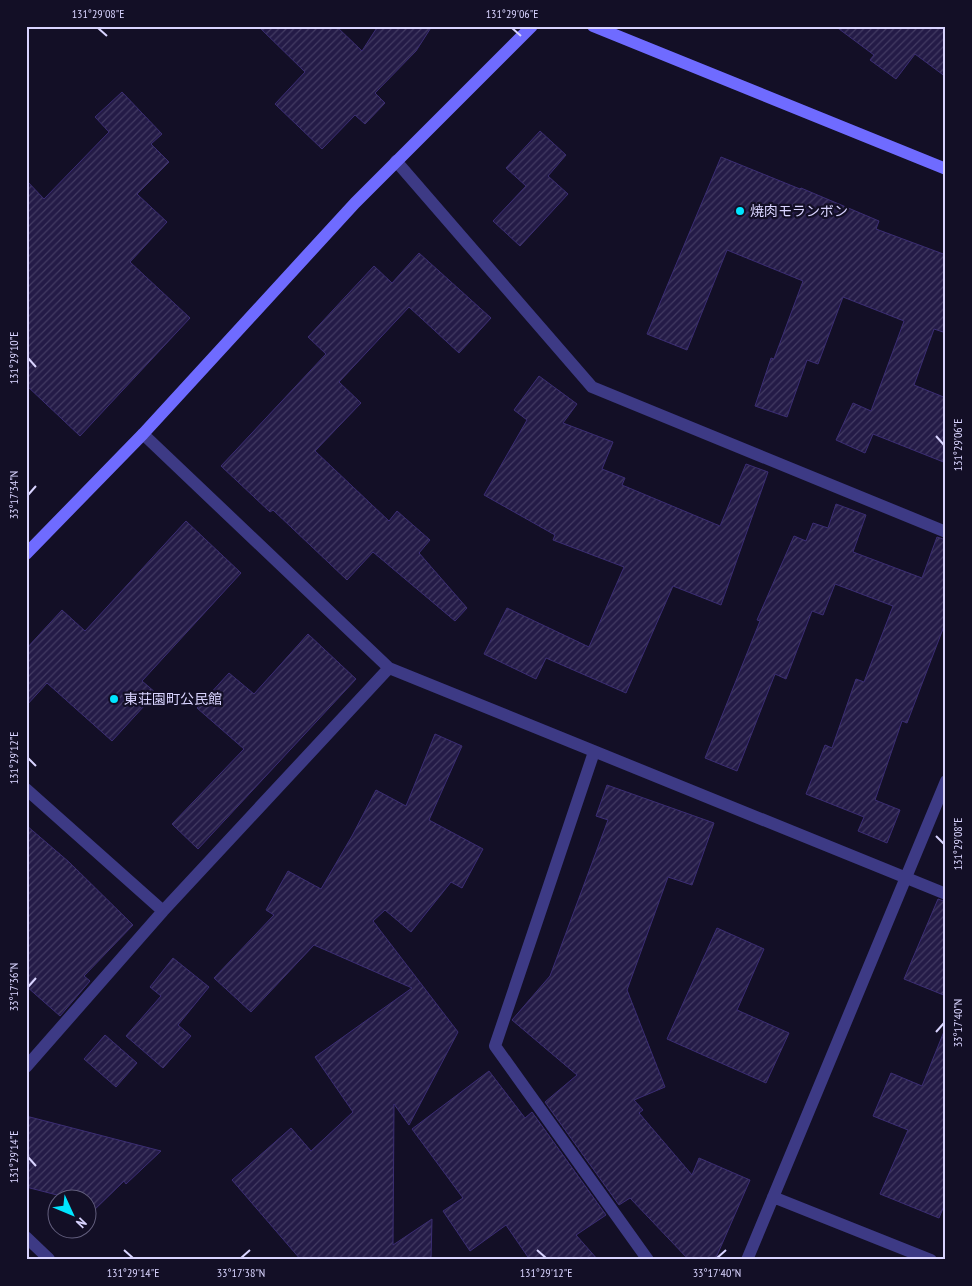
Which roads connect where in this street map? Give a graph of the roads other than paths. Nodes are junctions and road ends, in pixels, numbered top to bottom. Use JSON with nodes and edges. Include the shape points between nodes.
{"nodes":[{"id":1,"x":532,"y":26,"type":"edge"},
{"id":2,"x":593,"y":26,"type":"edge"},
{"id":3,"x":396,"y":161,"type":"junction"},
{"id":4,"x":946,"y":170,"type":"edge"},
{"id":5,"x":143,"y":434,"type":"junction"},
{"id":6,"x":946,"y":532,"type":"edge"},
{"id":7,"x":26,"y":554,"type":"edge"},
{"id":8,"x":389,"y":668,"type":"junction"},
{"id":9,"x":594,"y":752,"type":"junction"},
{"id":10,"x":946,"y":781,"type":"edge"},
{"id":11,"x":26,"y":789,"type":"edge"},
{"id":12,"x":906,"y":878,"type":"junction"},
{"id":13,"x":946,"y":894,"type":"edge"},
{"id":14,"x":163,"y":911,"type":"junction"},
{"id":15,"x":26,"y":1067,"type":"edge"},
{"id":16,"x":773,"y":1197,"type":"junction"},
{"id":17,"x":26,"y":1237,"type":"edge"},
{"id":18,"x":49,"y":1259,"type":"edge"},
{"id":19,"x":648,"y":1260,"type":"edge"},
{"id":20,"x":747,"y":1260,"type":"edge"},
{"id":21,"x":931,"y":1260,"type":"edge"}],
"edges":[{"from":1,"to":3,"type":"street"},
{"from":2,"to":4,"type":"street"},
{"from":3,"to":5,"type":"street"},
{"from":3,"to":6,"type":"street","via":[[592,387]]},
{"from":5,"to":7,"type":"street"},
{"from":5,"to":8,"type":"street"},
{"from":8,"to":9,"type":"street"},
{"from":8,"to":14,"type":"street"},
{"from":9,"to":12,"type":"street"},
{"from":9,"to":19,"type":"street","via":[[495,1046]]},
{"from":10,"to":12,"type":"street"},
{"from":11,"to":14,"type":"street"},
{"from":12,"to":13,"type":"street"},
{"from":12,"to":16,"type":"street"},
{"from":14,"to":15,"type":"street"},
{"from":16,"to":20,"type":"street"},
{"from":16,"to":21,"type":"street"},
{"from":17,"to":18,"type":"street"}]}
